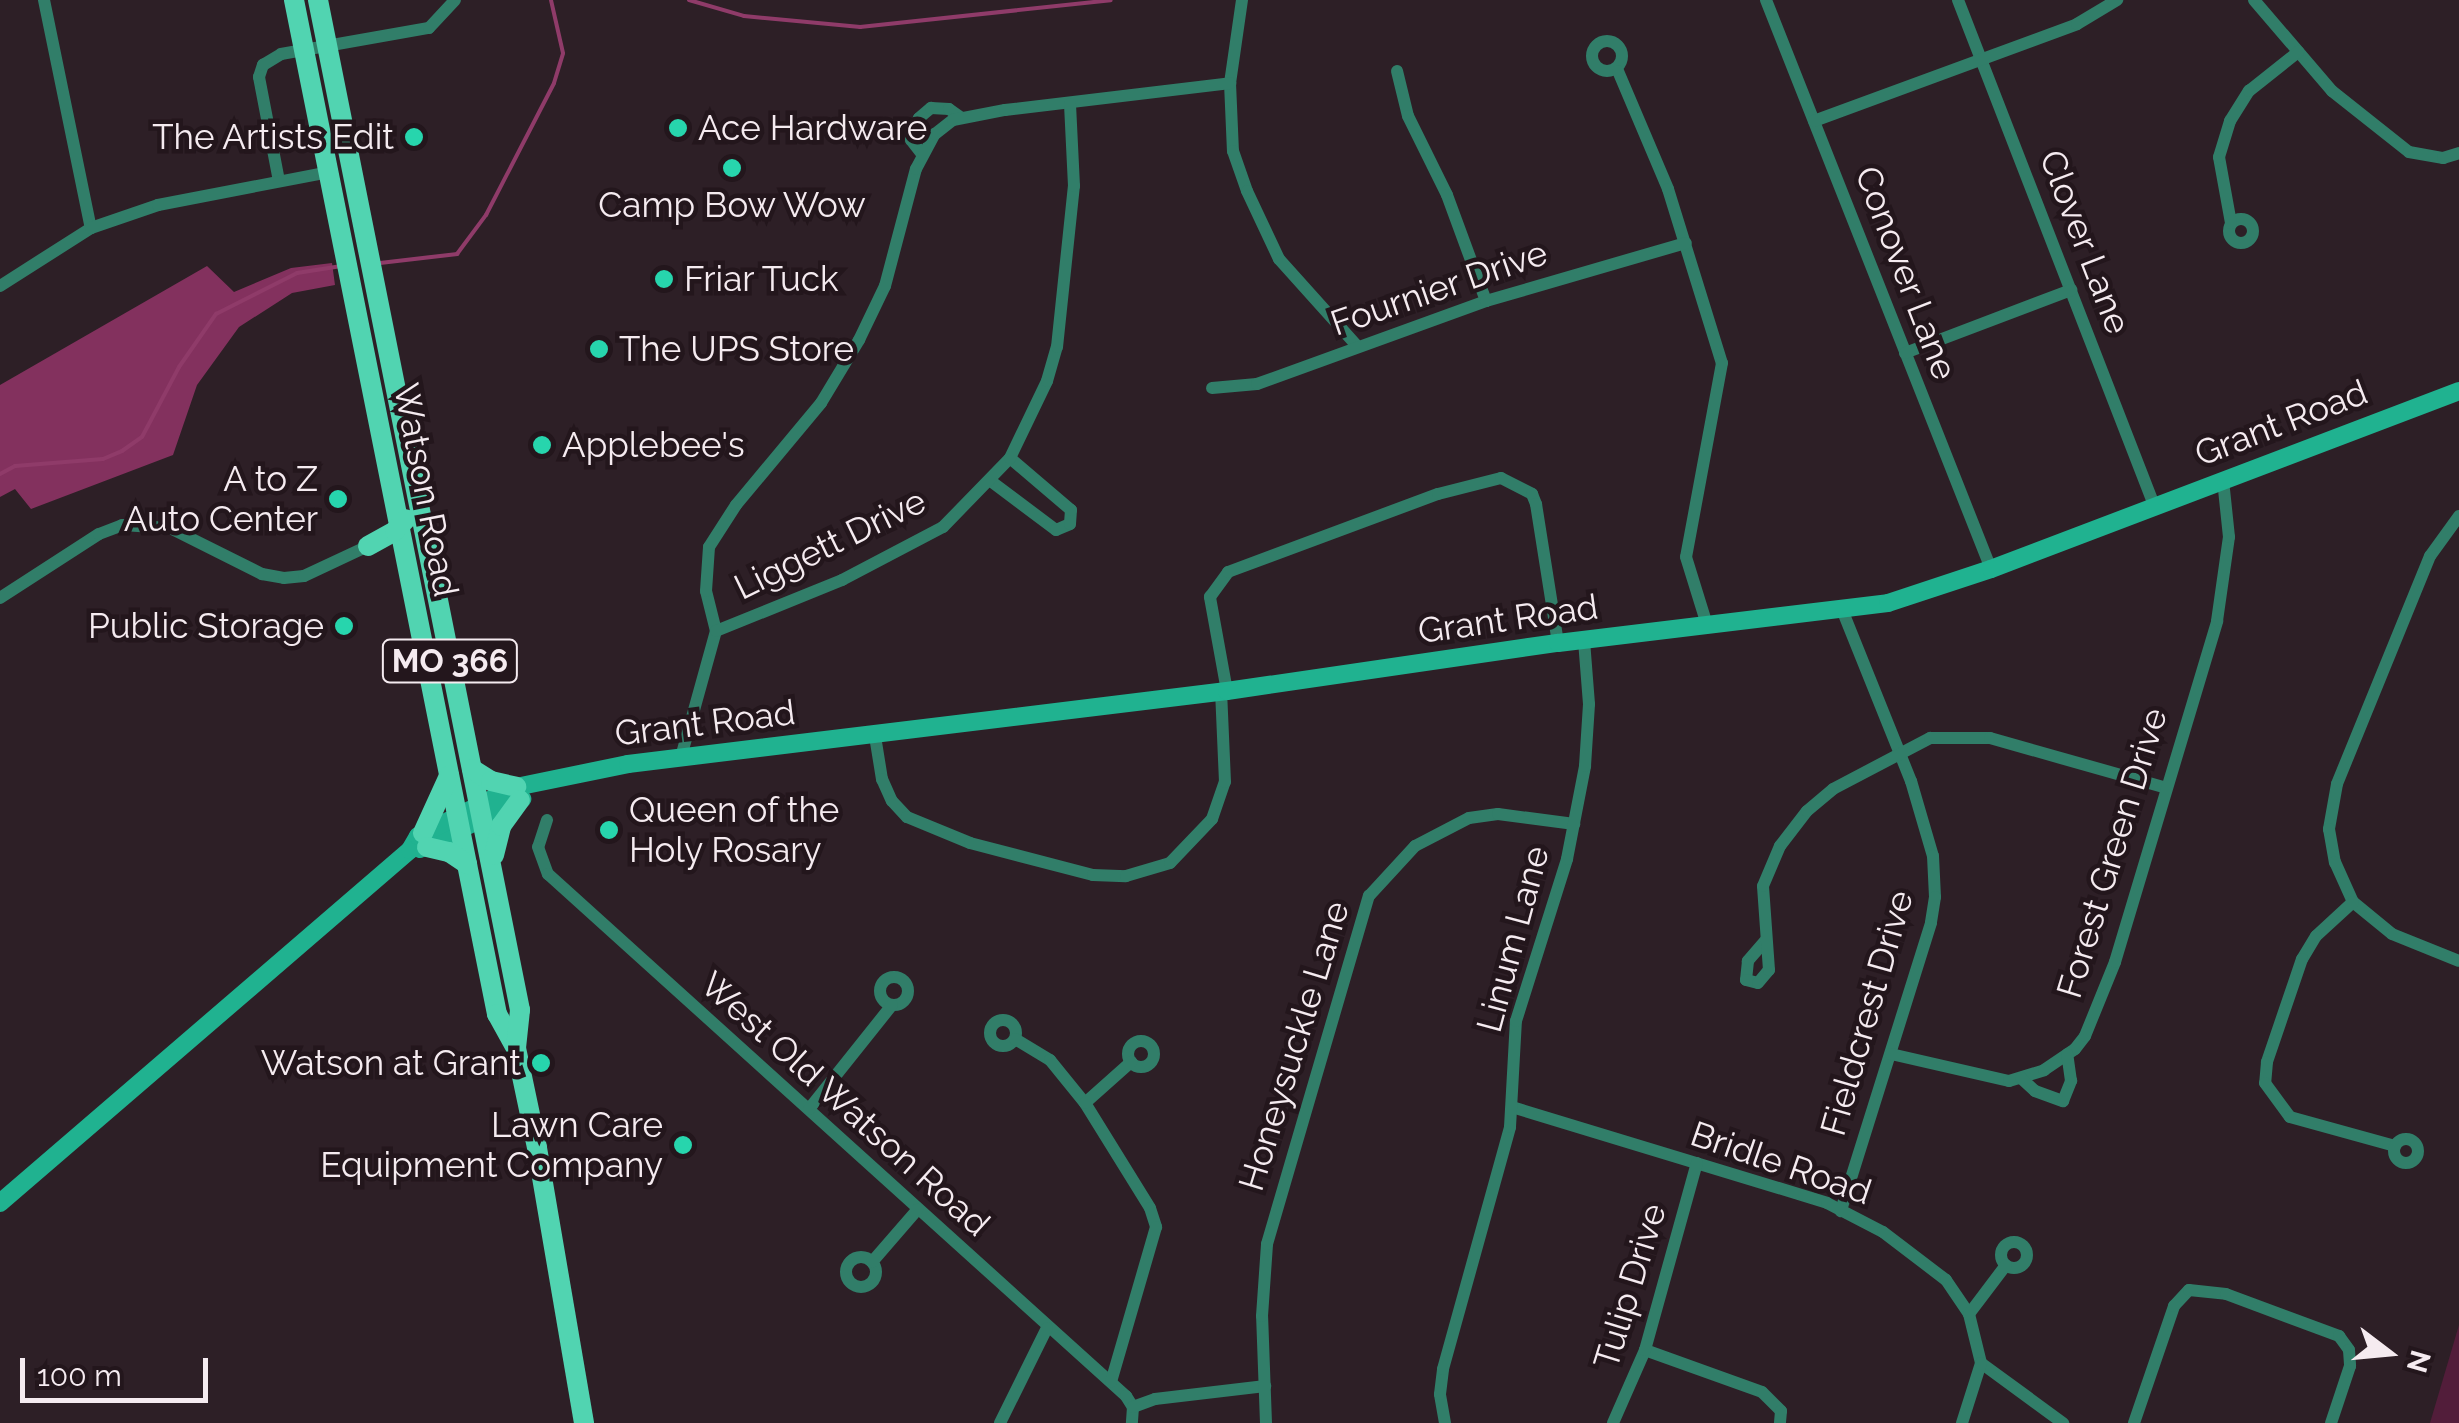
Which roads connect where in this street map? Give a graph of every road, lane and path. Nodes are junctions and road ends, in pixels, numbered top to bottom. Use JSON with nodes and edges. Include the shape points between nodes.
{"nodes":[{"id":1,"x":44,"y":0,"type":"edge"},
{"id":2,"x":294,"y":0,"type":"edge"},
{"id":3,"x":318,"y":0,"type":"edge"},
{"id":4,"x":455,"y":0,"type":"edge"},
{"id":5,"x":1242,"y":0,"type":"edge"},
{"id":6,"x":1766,"y":0,"type":"edge"},
{"id":7,"x":1958,"y":0,"type":"edge"},
{"id":8,"x":2118,"y":0,"type":"edge"},
{"id":9,"x":2254,"y":0,"type":"edge"},
{"id":10,"x":327,"y":47,"type":"junction"},
{"id":11,"x":304,"y":50,"type":"junction"},
{"id":12,"x":2298,"y":52,"type":"junction"},
{"id":13,"x":1982,"y":58,"type":"junction"},
{"id":14,"x":1397,"y":71,"type":"dead end"},
{"id":15,"x":1618,"y":71,"type":"dead end"},
{"id":16,"x":1230,"y":83,"type":"junction"},
{"id":17,"x":1070,"y":104,"type":"junction"},
{"id":18,"x":960,"y":117,"type":"junction"},
{"id":19,"x":1814,"y":121,"type":"junction"},
{"id":20,"x":2459,"y":153,"type":"edge"},
{"id":21,"x":922,"y":154,"type":"junction"},
{"id":22,"x":329,"y":172,"type":"junction"},
{"id":23,"x":279,"y":181,"type":"junction"},
{"id":24,"x":2231,"y":222,"type":"dead end"},
{"id":25,"x":91,"y":228,"type":"junction"},
{"id":26,"x":1686,"y":243,"type":"junction"},
{"id":27,"x":0,"y":286,"type":"edge"},
{"id":28,"x":2071,"y":290,"type":"junction"},
{"id":29,"x":1486,"y":301,"type":"junction"},
{"id":30,"x":1358,"y":347,"type":"junction"},
{"id":31,"x":1906,"y":353,"type":"junction"},
{"id":32,"x":1212,"y":388,"type":"dead end"},
{"id":33,"x":2459,"y":391,"type":"edge"},
{"id":34,"x":1010,"y":458,"type":"junction"},
{"id":35,"x":2223,"y":480,"type":"junction"},
{"id":36,"x":992,"y":482,"type":"junction"},
{"id":37,"x":2154,"y":505,"type":"junction"},
{"id":38,"x":407,"y":511,"type":"junction"},
{"id":39,"x":2459,"y":516,"type":"edge"},
{"id":40,"x":368,"y":546,"type":"junction"},
{"id":41,"x":406,"y":553,"type":"junction"},
{"id":42,"x":1991,"y":569,"type":"junction"},
{"id":43,"x":0,"y":598,"type":"edge"},
{"id":44,"x":1841,"y":607,"type":"junction"},
{"id":45,"x":1707,"y":625,"type":"junction"},
{"id":46,"x":716,"y":630,"type":"junction"},
{"id":47,"x":1584,"y":641,"type":"junction"},
{"id":48,"x":1558,"y":643,"type":"junction"},
{"id":49,"x":1224,"y":691,"type":"junction"},
{"id":50,"x":875,"y":736,"type":"junction"},
{"id":51,"x":1896,"y":752,"type":"junction"},
{"id":52,"x":681,"y":757,"type":"junction"},
{"id":53,"x":472,"y":769,"type":"junction"},
{"id":54,"x":450,"y":774,"type":"junction"},
{"id":55,"x":2163,"y":787,"type":"junction"},
{"id":56,"x":524,"y":791,"type":"junction"},
{"id":57,"x":481,"y":810,"type":"junction"},
{"id":58,"x":459,"y":820,"type":"junction"},
{"id":59,"x":548,"y":820,"type":"dead end"},
{"id":60,"x":1574,"y":824,"type":"junction"},
{"id":61,"x":420,"y":844,"type":"junction"},
{"id":62,"x":468,"y":864,"type":"junction"},
{"id":63,"x":492,"y":867,"type":"junction"},
{"id":64,"x":2353,"y":902,"type":"junction"},
{"id":65,"x":1766,"y":940,"type":"dead end"},
{"id":66,"x":2459,"y":961,"type":"edge"},
{"id":67,"x":892,"y":1004,"type":"dead end"},
{"id":68,"x":1015,"y":1039,"type":"dead end"},
{"id":69,"x":516,"y":1048,"type":"junction"},
{"id":70,"x":1891,"y":1054,"type":"junction"},
{"id":71,"x":2067,"y":1054,"type":"junction"},
{"id":72,"x":1131,"y":1062,"type":"dead end"},
{"id":73,"x":2021,"y":1078,"type":"junction"},
{"id":74,"x":1085,"y":1104,"type":"junction"},
{"id":75,"x":1512,"y":1106,"type":"junction"},
{"id":76,"x":810,"y":1109,"type":"junction"},
{"id":77,"x":2395,"y":1146,"type":"dead end"},
{"id":78,"x":1697,"y":1163,"type":"junction"},
{"id":79,"x":0,"y":1203,"type":"edge"},
{"id":80,"x":917,"y":1210,"type":"junction"},
{"id":81,"x":1841,"y":1210,"type":"junction"},
{"id":82,"x":872,"y":1262,"type":"dead end"},
{"id":83,"x":2006,"y":1266,"type":"dead end"},
{"id":84,"x":1969,"y":1314,"type":"junction"},
{"id":85,"x":1047,"y":1328,"type":"junction"},
{"id":86,"x":1645,"y":1350,"type":"junction"},
{"id":87,"x":1982,"y":1363,"type":"junction"},
{"id":88,"x":1111,"y":1382,"type":"junction"},
{"id":89,"x":1264,"y":1386,"type":"junction"},
{"id":90,"x":1133,"y":1407,"type":"junction"},
{"id":91,"x":584,"y":1423,"type":"edge"},
{"id":92,"x":1000,"y":1423,"type":"edge"},
{"id":93,"x":1132,"y":1423,"type":"edge"},
{"id":94,"x":1266,"y":1423,"type":"edge"},
{"id":95,"x":1445,"y":1423,"type":"edge"},
{"id":96,"x":1613,"y":1423,"type":"edge"},
{"id":97,"x":1780,"y":1423,"type":"edge"},
{"id":98,"x":1962,"y":1423,"type":"edge"},
{"id":99,"x":2062,"y":1423,"type":"edge"},
{"id":100,"x":2134,"y":1423,"type":"edge"},
{"id":101,"x":2331,"y":1423,"type":"edge"}],
"edges":[{"from":1,"to":25,"type":"street"},
{"from":2,"to":11,"type":"main road","name":"Watson Road","number":"MO 366"},
{"from":3,"to":10,"type":"main road","name":"Watson Road","number":"MO 366"},
{"from":4,"to":10,"type":"street","via":[[429,28]]},
{"from":5,"to":16,"type":"street"},
{"from":6,"to":19,"type":"street","name":"Conover Lane"},
{"from":7,"to":13,"type":"street","name":"Clover Lane"},
{"from":8,"to":13,"type":"street","via":[[2078,24]]},
{"from":9,"to":12,"type":"street"},
{"from":10,"to":11,"type":"street"},
{"from":10,"to":38,"type":"main road","name":"Watson Road","number":"MO 366","via":[[373,274]]},
{"from":11,"to":22,"type":"main road","name":"Watson Road","number":"MO 366"},
{"from":11,"to":23,"type":"street","via":[[270,58],[259,77]]},
{"from":12,"to":20,"type":"street","via":[[2332,91],[2409,152],[2442,158]]},
{"from":12,"to":24,"type":"street","via":[[2249,91],[2230,121],[2219,157]]},
{"from":13,"to":19,"type":"street"},
{"from":13,"to":28,"type":"street","name":"Clover Lane"},
{"from":14,"to":29,"type":"street","via":[[1408,116],[1447,195]]},
{"from":15,"to":26,"type":"street"},
{"from":16,"to":17,"type":"street"},
{"from":16,"to":30,"type":"street","via":[[1234,150],[1261,226],[1279,259]]},
{"from":17,"to":18,"type":"street"},
{"from":17,"to":34,"type":"street","name":"Liggett Drive","via":[[1074,186],[1057,347]]},
{"from":18,"to":21,"type":"street","via":[[935,134]]},
{"from":18,"to":21,"type":"street","via":[[949,108],[931,108],[919,118],[911,140]]},
{"from":19,"to":31,"type":"street","name":"Conover Lane"},
{"from":21,"to":46,"type":"street","via":[[885,286],[859,340],[820,403],[709,547],[706,592]]},
{"from":22,"to":23,"type":"street"},
{"from":22,"to":38,"type":"main road","name":"Watson Road","number":"MO 366"},
{"from":23,"to":25,"type":"street","via":[[158,206]]},
{"from":25,"to":27,"type":"street"},
{"from":26,"to":29,"type":"street","name":"Fournier Drive"},
{"from":26,"to":45,"type":"street","via":[[1722,363],[1686,558]]},
{"from":28,"to":31,"type":"street"},
{"from":28,"to":37,"type":"street","name":"Clover Lane"},
{"from":29,"to":30,"type":"street","name":"Fournier Drive"},
{"from":30,"to":32,"type":"street","name":"Fournier Drive","via":[[1258,384]]},
{"from":31,"to":42,"type":"street","name":"Conover Lane"},
{"from":33,"to":35,"type":"street","name":"Grant Road"},
{"from":34,"to":36,"type":"street","name":"Liggett Drive"},
{"from":34,"to":36,"type":"street","via":[[1071,510],[1070,524],[1056,530]]},
{"from":35,"to":37,"type":"street","name":"Grant Road"},
{"from":35,"to":55,"type":"street","name":"Forest Green Drive","via":[[2229,537],[2217,621]]},
{"from":36,"to":46,"type":"street","name":"Liggett Drive","via":[[943,527],[842,580]]},
{"from":37,"to":42,"type":"street","name":"Grant Road"},
{"from":38,"to":40,"type":"main road"},
{"from":38,"to":41,"type":"main road","name":"Watson Road","number":"MO 366"},
{"from":38,"to":53,"type":"main road","name":"Watson Road","number":"MO 366"},
{"from":39,"to":64,"type":"street","via":[[2430,556],[2337,784],[2331,848]]},
{"from":40,"to":41,"type":"main road"},
{"from":40,"to":43,"type":"street","via":[[304,576],[284,578],[262,574],[170,528],[122,525]]},
{"from":41,"to":54,"type":"main road","name":"Watson Road","number":"MO 366"},
{"from":42,"to":44,"type":"street","name":"Grant Road","via":[[1888,603]]},
{"from":44,"to":45,"type":"street","name":"Grant Road"},
{"from":44,"to":51,"type":"street","name":"Fieldcrest Drive"},
{"from":45,"to":47,"type":"street","name":"Grant Road"},
{"from":46,"to":52,"type":"street","name":"Liggett Drive"},
{"from":47,"to":48,"type":"street","name":"Grant Road"},
{"from":47,"to":60,"type":"street","name":"Linum Lane","via":[[1586,766]]},
{"from":48,"to":49,"type":"street","name":"Grant Road"},
{"from":48,"to":49,"type":"street","via":[[1536,504],[1532,494],[1502,478],[1438,494],[1228,572],[1210,597]]},
{"from":49,"to":50,"type":"street","name":"Grant Road"},
{"from":49,"to":50,"type":"street","via":[[1225,782],[1212,819],[1170,863],[1126,876],[1093,875],[970,843],[907,816],[882,779]]},
{"from":50,"to":52,"type":"street","name":"Grant Road"},
{"from":51,"to":55,"type":"street","via":[[1930,738],[1990,738]]},
{"from":51,"to":65,"type":"street","via":[[1833,789],[1780,846],[1763,886]]},
{"from":51,"to":70,"type":"street","name":"Fieldcrest Drive","via":[[1934,856],[1934,897]]},
{"from":52,"to":56,"type":"street","name":"Grant Road","via":[[585,771]]},
{"from":53,"to":56,"type":"main road"},
{"from":53,"to":57,"type":"main road","name":"Watson Road","number":"MO 366"},
{"from":54,"to":58,"type":"main road","name":"Watson Road","number":"MO 366"},
{"from":54,"to":61,"type":"main road"},
{"from":55,"to":71,"type":"street","name":"Forest Green Drive","via":[[2114,962],[2085,1036]]},
{"from":56,"to":57,"type":"street","name":"Grant Road"},
{"from":56,"to":63,"type":"main road","via":[[501,826]]},
{"from":57,"to":58,"type":"street","name":"Grant Road"},
{"from":57,"to":63,"type":"main road","name":"Watson Road","number":"MO 366"},
{"from":58,"to":61,"type":"street","name":"Grant Road"},
{"from":58,"to":62,"type":"main road","name":"Watson Road","number":"MO 366"},
{"from":59,"to":76,"type":"street","name":"West Old Watson Road","via":[[538,848],[548,874]]},
{"from":60,"to":75,"type":"street","name":"Linum Lane","via":[[1516,1022]]},
{"from":60,"to":89,"type":"street","name":"Honeysuckle Lane","via":[[1498,814],[1469,818],[1415,846],[1370,896],[1267,1244]]},
{"from":61,"to":62,"type":"main road"},
{"from":61,"to":79,"type":"street","name":"Grant Road"},
{"from":62,"to":69,"type":"main road","name":"Watson Road","number":"MO 366","via":[[497,1014]]},
{"from":63,"to":69,"type":"main road","name":"Watson Road","number":"MO 366","via":[[520,1010]]},
{"from":64,"to":66,"type":"street","via":[[2392,934]]},
{"from":64,"to":77,"type":"street","via":[[2302,959],[2265,1084],[2290,1117]]},
{"from":67,"to":76,"type":"street"},
{"from":68,"to":74,"type":"street","via":[[1050,1060]]},
{"from":69,"to":91,"type":"main road","name":"Watson Road","number":"MO 366"},
{"from":70,"to":73,"type":"street","via":[[1986,1078]]},
{"from":70,"to":81,"type":"street","name":"Fieldcrest Drive"},
{"from":71,"to":73,"type":"street","name":"Forest Green Drive"},
{"from":71,"to":73,"type":"street","via":[[2072,1081],[2063,1101]]},
{"from":72,"to":74,"type":"street"},
{"from":74,"to":88,"type":"street","via":[[1156,1227]]},
{"from":75,"to":78,"type":"street","name":"Bridle Road"},
{"from":75,"to":95,"type":"street","name":"Linum Lane","via":[[1443,1369]]},
{"from":76,"to":80,"type":"street","name":"West Old Watson Road"},
{"from":78,"to":81,"type":"street","name":"Bridle Road"},
{"from":78,"to":86,"type":"street","name":"Tulip Drive"},
{"from":80,"to":82,"type":"street"},
{"from":80,"to":85,"type":"street","name":"West Old Watson Road"},
{"from":81,"to":84,"type":"street","name":"Bridle Road","via":[[1946,1280]]},
{"from":83,"to":84,"type":"street"},
{"from":84,"to":87,"type":"street","name":"Bridle Road"},
{"from":85,"to":88,"type":"street","name":"West Old Watson Road"},
{"from":85,"to":92,"type":"street"},
{"from":86,"to":96,"type":"street","name":"Tulip Drive"},
{"from":86,"to":97,"type":"street","via":[[1762,1392],[1781,1411]]},
{"from":87,"to":98,"type":"street"},
{"from":87,"to":99,"type":"street"},
{"from":88,"to":90,"type":"street","name":"West Old Watson Road"},
{"from":89,"to":90,"type":"street"},
{"from":89,"to":94,"type":"street","name":"Honeysuckle Lane"},
{"from":90,"to":93,"type":"street"},
{"from":100,"to":101,"type":"street","via":[[2174,1306],[2189,1290],[2226,1294],[2339,1336],[2350,1366]]}]}
